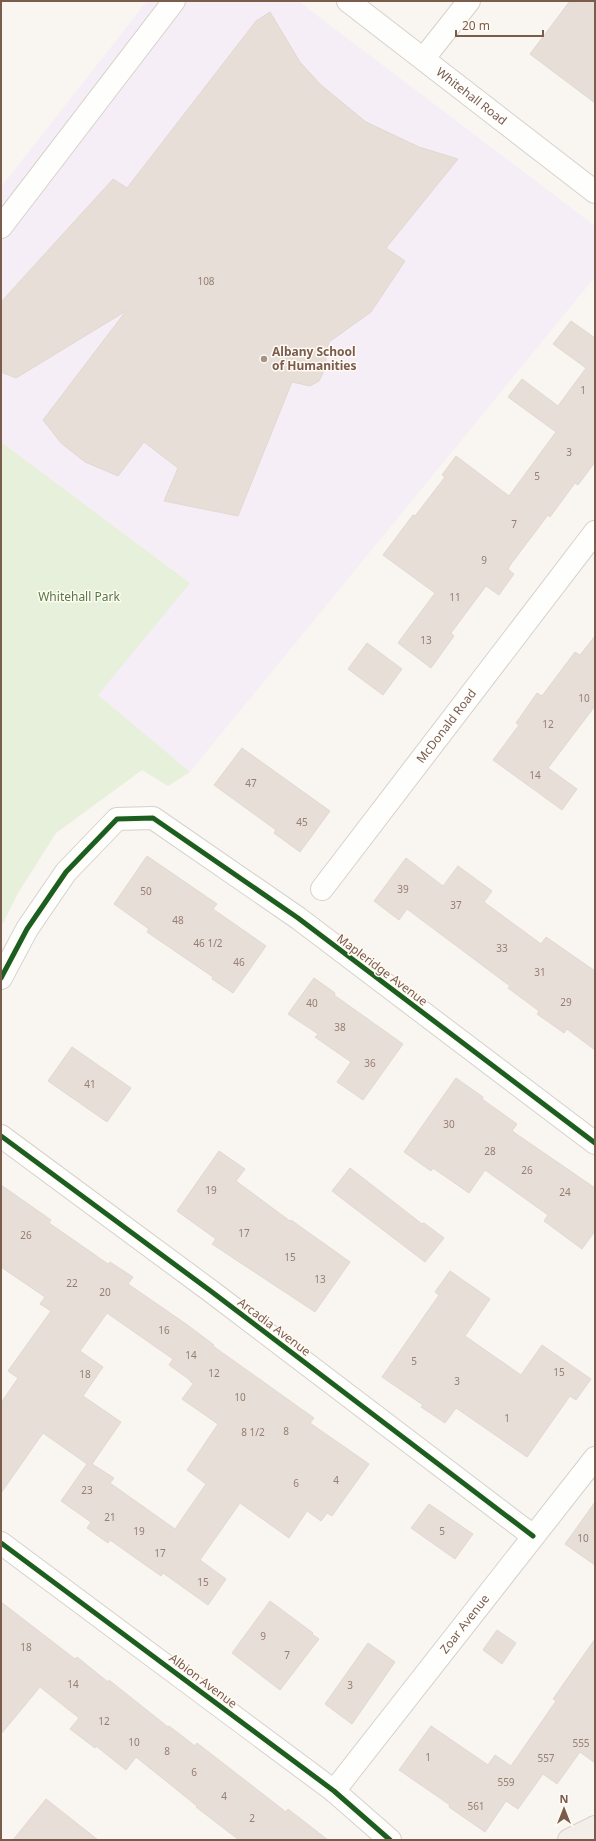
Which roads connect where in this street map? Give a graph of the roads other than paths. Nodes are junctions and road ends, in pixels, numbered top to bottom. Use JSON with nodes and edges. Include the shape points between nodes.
{"nodes":[{"id":1,"x":174,"y":1,"type":"edge"},
{"id":2,"x":348,"y":1,"type":"edge"},
{"id":3,"x":469,"y":1,"type":"edge"},
{"id":4,"x":424,"y":58,"type":"junction"},
{"id":5,"x":595,"y":192,"type":"edge"},
{"id":6,"x":1,"y":227,"type":"edge"},
{"id":7,"x":595,"y":532,"type":"edge"},
{"id":8,"x":322,"y":889,"type":"dead end"},
{"id":9,"x":1,"y":978,"type":"edge"},
{"id":10,"x":1,"y":1136,"type":"edge"},
{"id":11,"x":595,"y":1143,"type":"edge"},
{"id":12,"x":595,"y":1458,"type":"edge"},
{"id":13,"x":533,"y":1536,"type":"junction"},
{"id":14,"x":1,"y":1543,"type":"edge"},
{"id":15,"x":334,"y":1791,"type":"junction"},
{"id":16,"x":595,"y":1827,"type":"edge"},
{"id":17,"x":390,"y":1840,"type":"edge"},
{"id":18,"x":569,"y":1840,"type":"edge"}],
"edges":[{"from":1,"to":6,"type":"street"},
{"from":2,"to":4,"type":"street","name":"Whitehall Road"},
{"from":3,"to":4,"type":"street"},
{"from":4,"to":5,"type":"street","name":"Whitehall Road"},
{"from":7,"to":8,"type":"street","name":"McDonald Road"},
{"from":9,"to":11,"type":"street","name":"Mapleridge Avenue","via":[[27,929],[66,872],[117,819],[153,818],[298,918]]},
{"from":10,"to":13,"type":"street","name":"Arcadia Avenue","via":[[212,1292]]},
{"from":12,"to":13,"type":"street","name":"Zoar Avenue"},
{"from":13,"to":15,"type":"street","name":"Zoar Avenue"},
{"from":14,"to":15,"type":"street","name":"Albion Avenue"},
{"from":15,"to":17,"type":"street","name":"Albion Avenue"},
{"from":16,"to":18,"type":"main road"}]}
